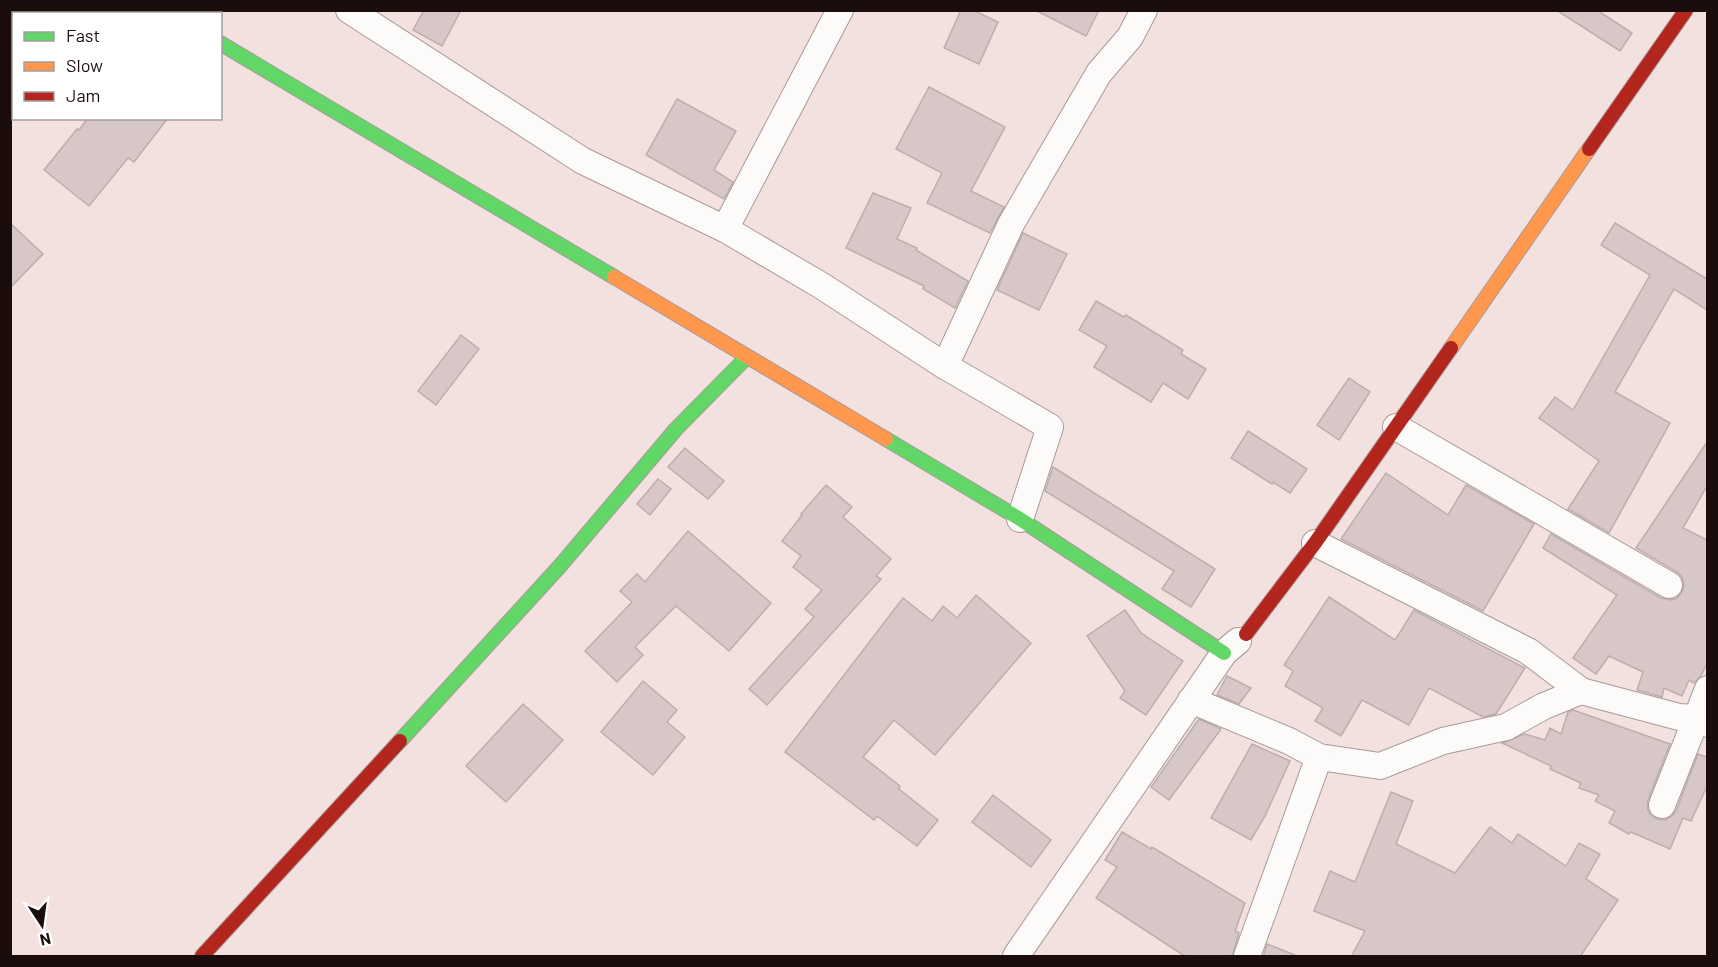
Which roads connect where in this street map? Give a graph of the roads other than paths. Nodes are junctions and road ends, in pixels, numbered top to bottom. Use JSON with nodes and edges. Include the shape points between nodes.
{"nodes":[{"id":1,"x":348,"y":10,"type":"edge"},
{"id":2,"x":840,"y":10,"type":"edge"},
{"id":3,"x":1144,"y":10,"type":"edge"},
{"id":4,"x":1686,"y":10,"type":"edge"},
{"id":5,"x":222,"y":44,"type":"edge"},
{"id":6,"x":725,"y":229,"type":"junction"},
{"id":7,"x":747,"y":357,"type":"junction"},
{"id":8,"x":945,"y":366,"type":"junction"},
{"id":9,"x":1396,"y":427,"type":"junction"},
{"id":10,"x":1020,"y":519,"type":"junction"},
{"id":11,"x":1315,"y":543,"type":"junction"},
{"id":12,"x":1670,"y":585,"type":"dead end"},
{"id":13,"x":1246,"y":634,"type":"joint"},
{"id":14,"x":1224,"y":653,"type":"junction"},
{"id":15,"x":1707,"y":689,"type":"edge"},
{"id":16,"x":1581,"y":691,"type":"junction"},
{"id":17,"x":1191,"y":700,"type":"junction"},
{"id":18,"x":1701,"y":721,"type":"edge"},
{"id":19,"x":1319,"y":757,"type":"junction"},
{"id":20,"x":1662,"y":805,"type":"dead end"},
{"id":21,"x":202,"y":957,"type":"edge"},
{"id":22,"x":1016,"y":957,"type":"edge"},
{"id":23,"x":1246,"y":957,"type":"edge"}],
"edges":[{"from":1,"to":6,"type":"street","via":[[584,161]]},
{"from":2,"to":6,"type":"street"},
{"from":3,"to":8,"type":"street","via":[[1130,37],[1099,73],[1011,224]]},
{"from":4,"to":9,"type":"street"},
{"from":5,"to":7,"type":"street"},
{"from":6,"to":8,"type":"street"},
{"from":7,"to":10,"type":"street"},
{"from":7,"to":21,"type":"street","via":[[676,429],[560,566]]},
{"from":8,"to":10,"type":"street","via":[[1050,427]]},
{"from":9,"to":11,"type":"street"},
{"from":9,"to":12,"type":"street"},
{"from":10,"to":14,"type":"street"},
{"from":11,"to":13,"type":"street"},
{"from":11,"to":16,"type":"street","via":[[1528,651]]},
{"from":13,"to":14,"type":"street"},
{"from":14,"to":17,"type":"street"},
{"from":15,"to":18,"type":"street"},
{"from":16,"to":18,"type":"street"},
{"from":16,"to":19,"type":"street","via":[[1506,727],[1443,741],[1380,766]]},
{"from":17,"to":19,"type":"street"},
{"from":17,"to":22,"type":"street"},
{"from":18,"to":20,"type":"street"},
{"from":19,"to":23,"type":"street"}]}
